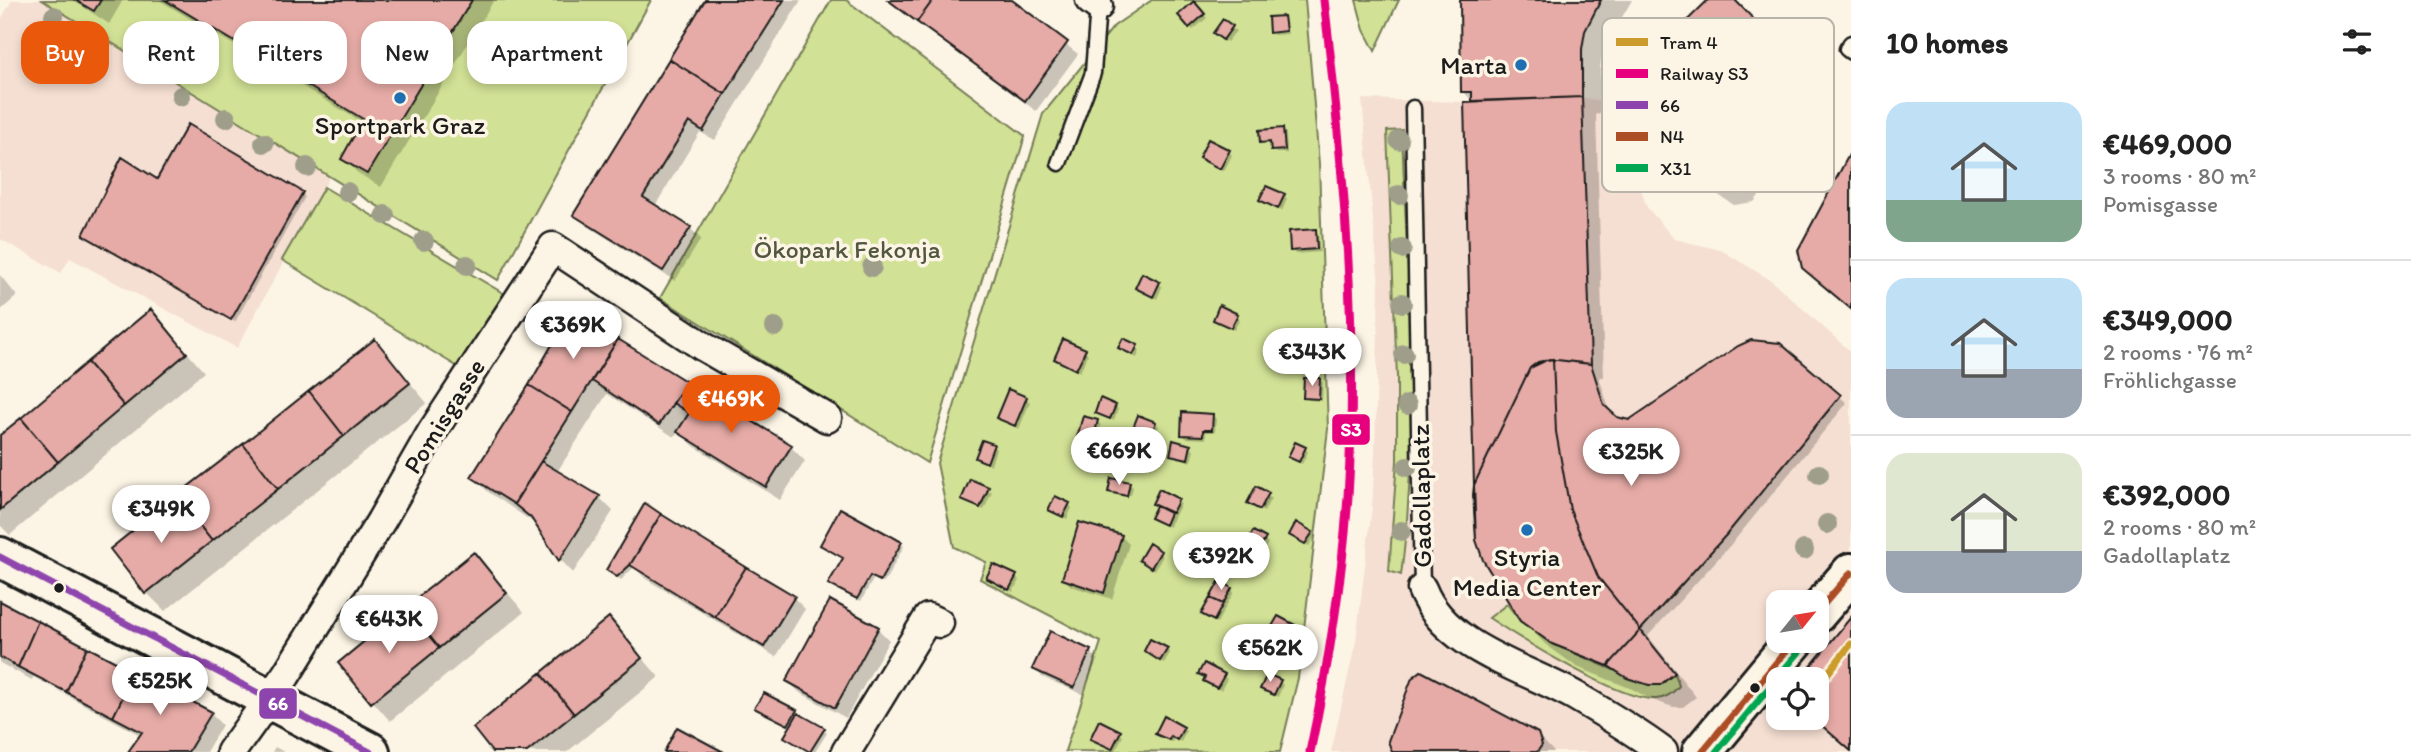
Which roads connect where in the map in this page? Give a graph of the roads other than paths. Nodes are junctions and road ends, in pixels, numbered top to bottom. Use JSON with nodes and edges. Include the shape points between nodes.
{"nodes":[{"id":1,"x":1094,"y":3,"type":"edge"},
{"id":2,"x":1851,"y":43,"type":"edge"},
{"id":3,"x":1851,"y":52,"type":"edge"},
{"id":4,"x":1413,"y":108,"type":"dead end"},
{"id":5,"x":1059,"y":163,"type":"dead end"},
{"id":6,"x":827,"y":418,"type":"dead end"},
{"id":7,"x":0,"y":557,"type":"edge"},
{"id":8,"x":1851,"y":573,"type":"edge"},
{"id":9,"x":1422,"y":589,"type":"joint"},
{"id":10,"x":1829,"y":599,"type":"edge"},
{"id":11,"x":939,"y":623,"type":"dead end"},
{"id":12,"x":1784,"y":653,"type":"edge"},
{"id":13,"x":268,"y":698,"type":"junction"},
{"id":14,"x":231,"y":752,"type":"edge"},
{"id":15,"x":370,"y":752,"type":"edge"},
{"id":16,"x":846,"y":752,"type":"edge"},
{"id":17,"x":1663,"y":752,"type":"edge"},
{"id":18,"x":1702,"y":752,"type":"edge"}],
"edges":[{"from":1,"to":5,"type":"lane","via":[[1093,73]]},
{"from":2,"to":3,"type":"lane","via":[[1847,48]]},
{"from":4,"to":9,"type":"lane","name":"Gadollaplatz"},
{"from":6,"to":13,"type":"street","name":"Pomisgasse","via":[[704,347],[553,247]]},
{"from":7,"to":13,"type":"main road"},
{"from":8,"to":10,"type":"main road"},
{"from":9,"to":17,"type":"street","name":"Gadollaplatz","via":[[1440,620],[1467,640],[1576,697]]},
{"from":11,"to":16,"type":"street","via":[[928,618]]},
{"from":12,"to":18,"type":"main road"},
{"from":13,"to":14,"type":"street","name":"Pomisgasse"},
{"from":13,"to":15,"type":"main road"}]}
